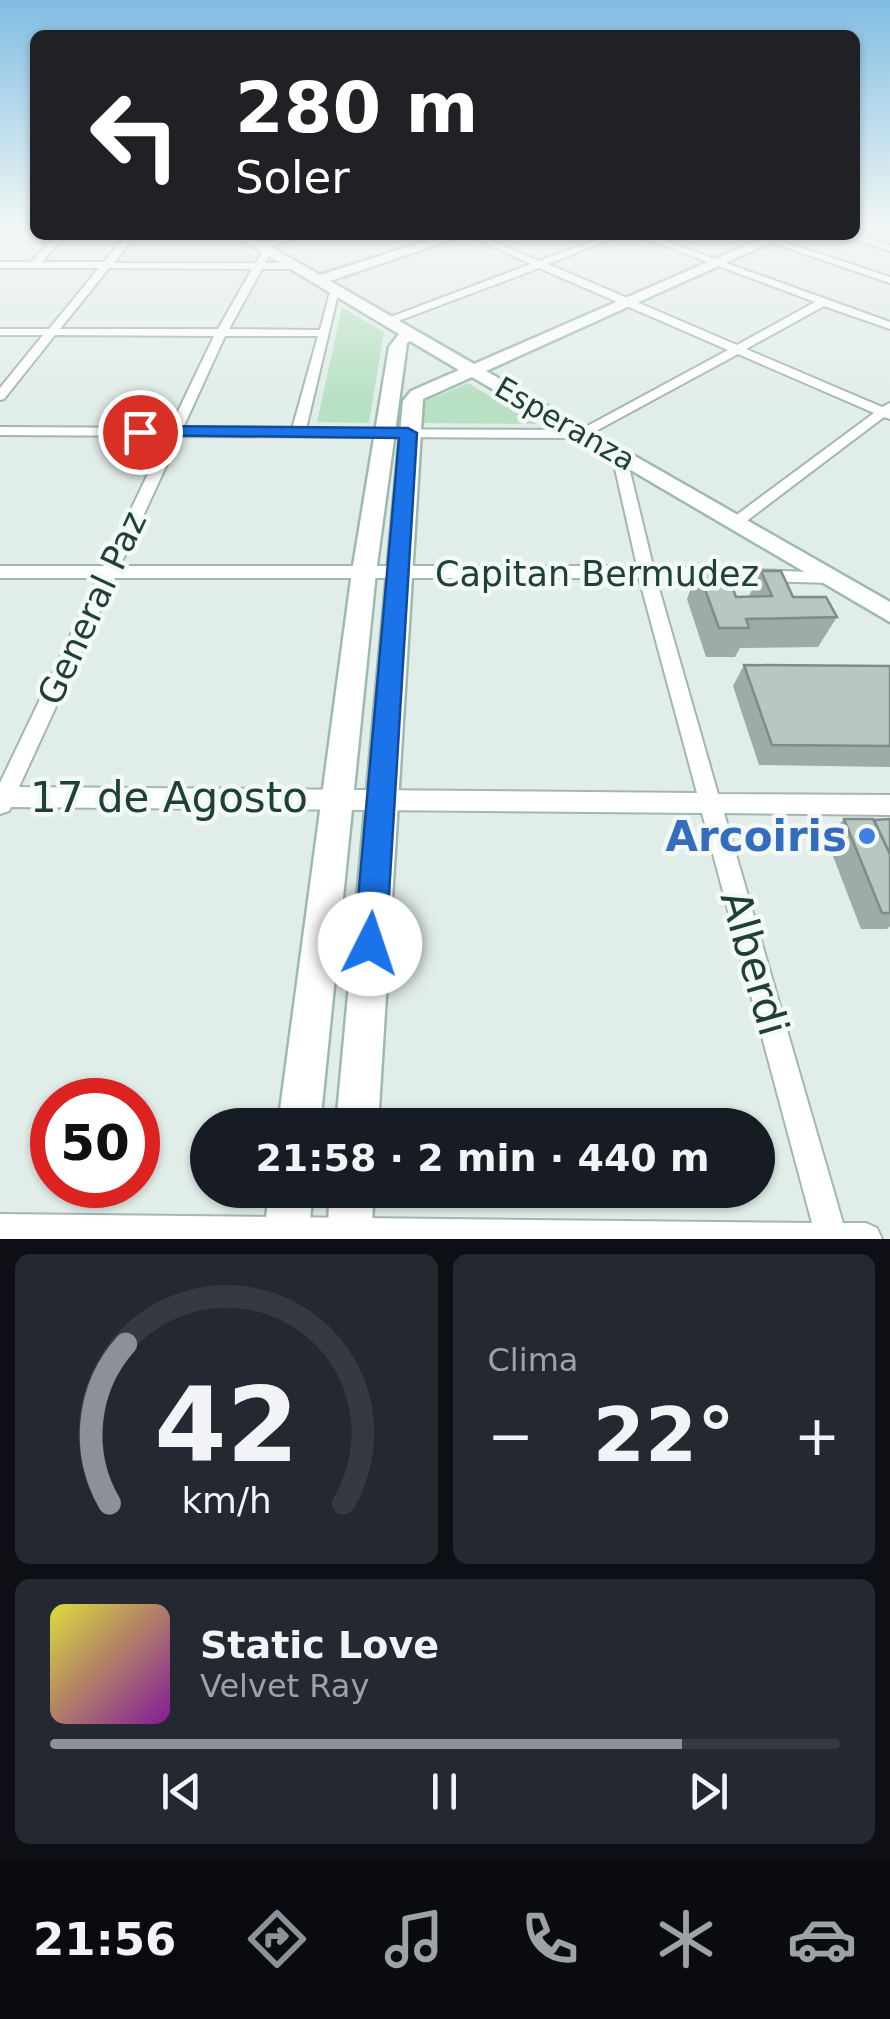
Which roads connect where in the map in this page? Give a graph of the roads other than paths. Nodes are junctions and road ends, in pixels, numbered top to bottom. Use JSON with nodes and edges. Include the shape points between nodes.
{"nodes":[{"id":1,"x":89,"y":286,"type":"edge"},
{"id":2,"x":245,"y":286,"type":"edge"},
{"id":3,"x":326,"y":286,"type":"edge"},
{"id":4,"x":492,"y":286,"type":"edge"},
{"id":5,"x":590,"y":286,"type":"edge"},
{"id":6,"x":667,"y":286,"type":"edge"},
{"id":7,"x":779,"y":286,"type":"edge"},
{"id":8,"x":335,"y":292,"type":"junction"},
{"id":9,"x":823,"y":302,"type":"junction"},
{"id":10,"x":630,"y":303,"type":"junction"},
{"id":11,"x":890,"y":326,"type":"edge"},
{"id":12,"x":400,"y":328,"type":"junction"},
{"id":13,"x":0,"y":332,"type":"edge"},
{"id":14,"x":51,"y":332,"type":"junction"},
{"id":15,"x":220,"y":333,"type":"junction"},
{"id":16,"x":325,"y":333,"type":"junction"},
{"id":17,"x":737,"y":349,"type":"junction"},
{"id":18,"x":474,"y":370,"type":"junction"},
{"id":19,"x":0,"y":396,"type":"edge"},
{"id":20,"x":888,"y":411,"type":"edge"},
{"id":21,"x":0,"y":431,"type":"edge"},
{"id":22,"x":174,"y":432,"type":"junction"},
{"id":23,"x":298,"y":432,"type":"junction"},
{"id":24,"x":397,"y":433,"type":"junction"},
{"id":25,"x":583,"y":434,"type":"junction"},
{"id":26,"x":619,"y":455,"type":"junction"},
{"id":27,"x":735,"y":522,"type":"junction"},
{"id":28,"x":0,"y":572,"type":"edge"},
{"id":29,"x":108,"y":572,"type":"junction"},
{"id":30,"x":364,"y":572,"type":"junction"},
{"id":31,"x":398,"y":572,"type":"junction"},
{"id":32,"x":646,"y":572,"type":"junction"},
{"id":33,"x":830,"y":578,"type":"junction"},
{"id":34,"x":890,"y":612,"type":"edge"},
{"id":35,"x":337,"y":798,"type":"junction"},
{"id":36,"x":1,"y":800,"type":"edge"},
{"id":37,"x":381,"y":800,"type":"junction"},
{"id":38,"x":710,"y":801,"type":"junction"},
{"id":39,"x":890,"y":805,"type":"edge"},
{"id":40,"x":301,"y":1108,"type":"edge"},
{"id":41,"x":358,"y":1108,"type":"edge"},
{"id":42,"x":351,"y":1208,"type":"edge"},
{"id":43,"x":288,"y":1221,"type":"edge"},
{"id":44,"x":0,"y":1230,"type":"edge"},
{"id":45,"x":349,"y":1236,"type":"edge"},
{"id":46,"x":832,"y":1239,"type":"edge"},
{"id":47,"x":866,"y":1239,"type":"edge"}],
"edges":[{"from":1,"to":14,"type":"street"},
{"from":2,"to":15,"type":"street","name":"General Paz"},
{"from":3,"to":8,"type":"main road","name":"Esperanza"},
{"from":4,"to":12,"type":"street"},
{"from":5,"to":10,"type":"street"},
{"from":6,"to":10,"type":"main road"},
{"from":7,"to":9,"type":"street"},
{"from":8,"to":12,"type":"main road","name":"Esperanza"},
{"from":8,"to":16,"type":"street"},
{"from":9,"to":11,"type":"street"},
{"from":9,"to":17,"type":"street"},
{"from":10,"to":17,"type":"street"},
{"from":10,"to":18,"type":"main road"},
{"from":12,"to":18,"type":"main road","name":"Esperanza"},
{"from":12,"to":24,"type":"main road"},
{"from":13,"to":14,"type":"street"},
{"from":14,"to":15,"type":"street"},
{"from":14,"to":19,"type":"street"},
{"from":15,"to":16,"type":"street"},
{"from":15,"to":22,"type":"street","name":"General Paz"},
{"from":16,"to":23,"type":"street"},
{"from":17,"to":20,"type":"street"},
{"from":17,"to":25,"type":"street"},
{"from":18,"to":24,"type":"main road","via":[[417,396]]},
{"from":18,"to":25,"type":"main road","name":"Esperanza"},
{"from":20,"to":27,"type":"street"},
{"from":21,"to":22,"type":"street"},
{"from":22,"to":23,"type":"street"},
{"from":22,"to":29,"type":"street","name":"General Paz"},
{"from":23,"to":24,"type":"street"},
{"from":24,"to":25,"type":"street"},
{"from":24,"to":30,"type":"main road"},
{"from":24,"to":31,"type":"main road"},
{"from":25,"to":26,"type":"main road","name":"Esperanza"},
{"from":26,"to":27,"type":"main road","name":"Esperanza"},
{"from":26,"to":32,"type":"street","name":"Alberdi"},
{"from":27,"to":33,"type":"main road","name":"Esperanza"},
{"from":28,"to":29,"type":"street","name":"Capitan Bermudez"},
{"from":29,"to":30,"type":"street","name":"Capitan Bermudez"},
{"from":29,"to":36,"type":"street","name":"General Paz"},
{"from":30,"to":31,"type":"street","name":"Capitan Bermudez"},
{"from":30,"to":35,"type":"main road"},
{"from":31,"to":32,"type":"street","name":"Capitan Bermudez"},
{"from":31,"to":37,"type":"main road"},
{"from":32,"to":33,"type":"street","name":"Capitan Bermudez"},
{"from":32,"to":38,"type":"street","name":"Alberdi"},
{"from":33,"to":34,"type":"main road","name":"Esperanza"},
{"from":35,"to":36,"type":"street","name":"17 de Agosto"},
{"from":35,"to":37,"type":"street","name":"17 de Agosto"},
{"from":35,"to":40,"type":"main road"},
{"from":37,"to":38,"type":"street","name":"17 de Agosto"},
{"from":37,"to":41,"type":"main road"},
{"from":38,"to":39,"type":"street","name":"17 de Agosto"},
{"from":38,"to":46,"type":"street","name":"Alberdi"},
{"from":42,"to":45,"type":"main road"},
{"from":43,"to":44,"type":"street"},
{"from":43,"to":45,"type":"street"},
{"from":45,"to":46,"type":"street"},
{"from":46,"to":47,"type":"street"}]}
